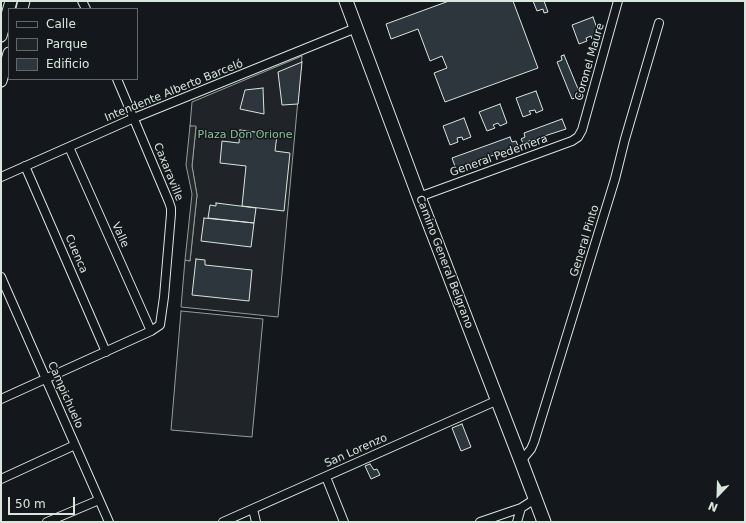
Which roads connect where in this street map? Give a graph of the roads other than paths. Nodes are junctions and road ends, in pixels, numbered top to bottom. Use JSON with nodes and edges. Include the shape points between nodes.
{"nodes":[{"id":1,"x":346,"y":1,"type":"edge"},
{"id":2,"x":618,"y":1,"type":"edge"},
{"id":3,"x":8,"y":12,"type":"edge"},
{"id":4,"x":659,"y":23,"type":"dead end"},
{"id":5,"x":356,"y":28,"type":"junction"},
{"id":6,"x":1,"y":36,"type":"edge"},
{"id":7,"x":8,"y":56,"type":"edge"},
{"id":8,"x":117,"y":80,"type":"edge"},
{"id":9,"x":1,"y":81,"type":"edge"},
{"id":10,"x":134,"y":118,"type":"junction"},
{"id":11,"x":582,"y":130,"type":"joint"},
{"id":12,"x":69,"y":147,"type":"junction"},
{"id":13,"x":25,"y":166,"type":"junction"},
{"id":14,"x":1,"y":177,"type":"edge"},
{"id":15,"x":419,"y":197,"type":"junction"},
{"id":16,"x":1,"y":277,"type":"edge"},
{"id":17,"x":151,"y":331,"type":"junction"},
{"id":18,"x":106,"y":352,"type":"junction"},
{"id":19,"x":46,"y":379,"type":"junction"},
{"id":20,"x":1,"y":399,"type":"edge"},
{"id":21,"x":498,"y":400,"type":"junction"},
{"id":22,"x":75,"y":445,"type":"junction"},
{"id":23,"x":521,"y":461,"type":"junction"},
{"id":24,"x":326,"y":477,"type":"junction"},
{"id":25,"x":1,"y":479,"type":"edge"},
{"id":26,"x":99,"y":500,"type":"junction"},
{"id":27,"x":535,"y":500,"type":"junction"},
{"id":28,"x":521,"y":508,"type":"junction"},
{"id":29,"x":253,"y":509,"type":"junction"},
{"id":30,"x":47,"y":522,"type":"edge"},
{"id":31,"x":109,"y":522,"type":"edge"},
{"id":32,"x":223,"y":522,"type":"edge"},
{"id":33,"x":256,"y":522,"type":"edge"},
{"id":34,"x":344,"y":522,"type":"edge"},
{"id":35,"x":480,"y":522,"type":"edge"},
{"id":36,"x":517,"y":522,"type":"edge"},
{"id":37,"x":544,"y":522,"type":"edge"}],
"edges":[{"from":1,"to":5,"type":"main road","name":"Camino General Belgrano"},
{"from":2,"to":11,"type":"street","name":"Coronel Maure"},
{"from":3,"to":6,"type":"street"},
{"from":4,"to":23,"type":"street","name":"General Pinto","via":[[615,180],[536,434],[531,449]]},
{"from":5,"to":10,"type":"street","name":"Intendente Alberto Barceló"},
{"from":5,"to":15,"type":"main road","name":"Camino General Belgrano"},
{"from":7,"to":9,"type":"street"},
{"from":8,"to":10,"type":"street","name":"Caxaraville"},
{"from":10,"to":12,"type":"street","name":"Intendente Alberto Barceló"},
{"from":10,"to":17,"type":"street","name":"Caxaraville","via":[[171,208],[162,320],[160,325]]},
{"from":11,"to":15,"type":"street","name":"General Pedernera","via":[[572,141]]},
{"from":12,"to":13,"type":"street","name":"Intendente Alberto Barceló"},
{"from":12,"to":17,"type":"street","name":"Valle"},
{"from":13,"to":14,"type":"street","name":"Intendente Alberto Barceló"},
{"from":13,"to":18,"type":"street","name":"Cuenca"},
{"from":15,"to":21,"type":"main road","name":"Camino General Belgrano"},
{"from":16,"to":19,"type":"street","name":"Campichuelo"},
{"from":17,"to":18,"type":"street"},
{"from":18,"to":19,"type":"street"},
{"from":19,"to":20,"type":"street"},
{"from":19,"to":22,"type":"street","name":"Campichuelo"},
{"from":21,"to":23,"type":"main road","name":"Camino General Belgrano"},
{"from":21,"to":24,"type":"street","name":"San Lorenzo"},
{"from":22,"to":25,"type":"street"},
{"from":22,"to":26,"type":"street","name":"Campichuelo"},
{"from":23,"to":27,"type":"main road","name":"Camino General Belgrano"},
{"from":24,"to":29,"type":"street","name":"San Lorenzo"},
{"from":24,"to":34,"type":"street"},
{"from":26,"to":30,"type":"street"},
{"from":26,"to":31,"type":"street","name":"Campichuelo"},
{"from":27,"to":28,"type":"street"},
{"from":27,"to":37,"type":"main road","name":"Camino General Belgrano"},
{"from":28,"to":35,"type":"street"},
{"from":28,"to":36,"type":"street"},
{"from":29,"to":32,"type":"street","name":"San Lorenzo"},
{"from":29,"to":33,"type":"street"}]}
